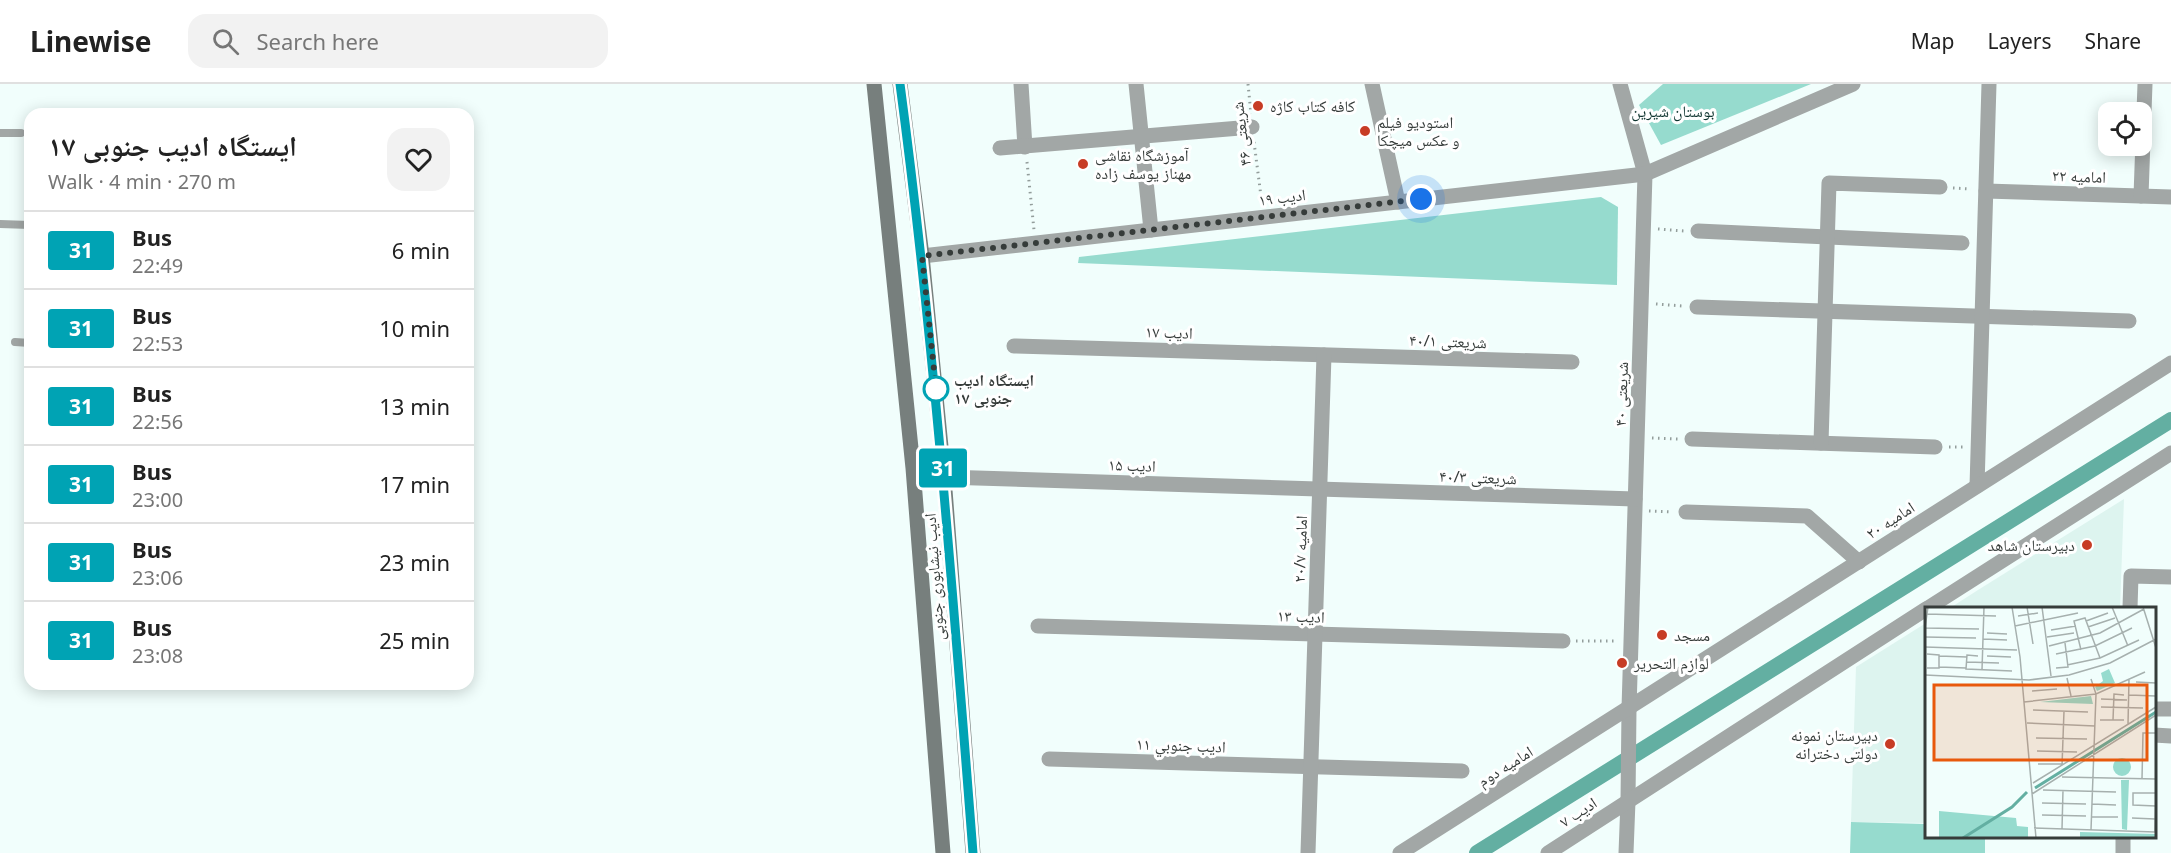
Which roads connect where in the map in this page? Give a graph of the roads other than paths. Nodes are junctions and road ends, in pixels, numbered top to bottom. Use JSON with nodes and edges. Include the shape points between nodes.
{"nodes":[{"id":1,"x":874,"y":84,"type":"edge"},
{"id":2,"x":900,"y":84,"type":"edge"},
{"id":3,"x":1020,"y":84,"type":"edge"},
{"id":4,"x":1136,"y":84,"type":"edge"},
{"id":5,"x":1372,"y":84,"type":"edge"},
{"id":6,"x":1620,"y":84,"type":"edge"},
{"id":7,"x":1853,"y":84,"type":"edge"},
{"id":8,"x":1989,"y":84,"type":"edge"},
{"id":9,"x":2145,"y":84,"type":"edge"},
{"id":10,"x":1252,"y":127,"type":"road end"},
{"id":11,"x":0,"y":133,"type":"edge"},
{"id":12,"x":21,"y":133,"type":"dead end"},
{"id":13,"x":1140,"y":136,"type":"junction"},
{"id":14,"x":1025,"y":147,"type":"junction"},
{"id":15,"x":1000,"y":148,"type":"dead end"},
{"id":16,"x":1645,"y":174,"type":"junction"},
{"id":17,"x":1940,"y":187,"type":"road end"},
{"id":18,"x":1986,"y":191,"type":"junction"},
{"id":19,"x":2141,"y":196,"type":"junction"},
{"id":20,"x":2171,"y":197,"type":"edge"},
{"id":21,"x":1398,"y":202,"type":"junction"},
{"id":22,"x":0,"y":224,"type":"edge"},
{"id":23,"x":24,"y":225,"type":"edge"},
{"id":24,"x":1150,"y":230,"type":"junction"},
{"id":25,"x":1698,"y":231,"type":"road end"},
{"id":26,"x":1827,"y":237,"type":"junction"},
{"id":27,"x":1962,"y":243,"type":"dead end"},
{"id":28,"x":922,"y":256,"type":"junction"},
{"id":29,"x":1696,"y":307,"type":"road end"},
{"id":30,"x":1825,"y":311,"type":"junction"},
{"id":31,"x":1982,"y":316,"type":"junction"},
{"id":32,"x":2129,"y":321,"type":"dead end"},
{"id":33,"x":15,"y":342,"type":"dead end"},
{"id":34,"x":24,"y":343,"type":"edge"},
{"id":35,"x":1014,"y":346,"type":"dead end"},
{"id":36,"x":1324,"y":355,"type":"junction"},
{"id":37,"x":1572,"y":362,"type":"dead end"},
{"id":38,"x":2171,"y":363,"type":"edge"},
{"id":39,"x":1692,"y":439,"type":"road end"},
{"id":40,"x":1821,"y":443,"type":"junction"},
{"id":41,"x":1935,"y":447,"type":"road end"},
{"id":42,"x":2171,"y":453,"type":"edge"},
{"id":43,"x":944,"y":477,"type":"junction"},
{"id":44,"x":1977,"y":486,"type":"junction"},
{"id":45,"x":1319,"y":490,"type":"junction"},
{"id":46,"x":1635,"y":505,"type":"junction"},
{"id":47,"x":1686,"y":512,"type":"road end"},
{"id":48,"x":1859,"y":561,"type":"junction"},
{"id":49,"x":2171,"y":577,"type":"edge"},
{"id":50,"x":1930,"y":607,"type":"edge"},
{"id":51,"x":2130,"y":607,"type":"edge"},
{"id":52,"x":1925,"y":610,"type":"edge"},
{"id":53,"x":1038,"y":626,"type":"dead end"},
{"id":54,"x":1315,"y":634,"type":"junction"},
{"id":55,"x":1563,"y":641,"type":"road end"},
{"id":56,"x":1629,"y":709,"type":"junction"},
{"id":57,"x":2156,"y":735,"type":"edge"},
{"id":58,"x":2171,"y":736,"type":"edge"},
{"id":59,"x":1049,"y":759,"type":"dead end"},
{"id":60,"x":1311,"y":767,"type":"junction"},
{"id":61,"x":1462,"y":771,"type":"dead end"},
{"id":62,"x":1628,"y":801,"type":"junction"},
{"id":63,"x":943,"y":853,"type":"edge"},
{"id":64,"x":973,"y":853,"type":"edge"},
{"id":65,"x":1308,"y":853,"type":"edge"},
{"id":66,"x":1400,"y":853,"type":"edge"},
{"id":67,"x":1548,"y":853,"type":"edge"},
{"id":68,"x":1626,"y":853,"type":"edge"}],
"edges":[{"from":1,"to":63,"type":"main road","name":"ادیب نیشابوری جنوبی","via":[[913,468]]},
{"from":2,"to":28,"type":"main road","name":"ادیب نیشابوری جنوبی"},
{"from":3,"to":14,"type":"street"},
{"from":4,"to":13,"type":"street"},
{"from":5,"to":21,"type":"street"},
{"from":6,"to":16,"type":"street","name":"شریعتی ۴۰"},
{"from":7,"to":16,"type":"street","name":"ادیب ۱۹"},
{"from":8,"to":18,"type":"street"},
{"from":9,"to":19,"type":"street"},
{"from":10,"to":13,"type":"street"},
{"from":11,"to":12,"type":"lane"},
{"from":13,"to":14,"type":"street"},
{"from":13,"to":24,"type":"street"},
{"from":14,"to":15,"type":"street"},
{"from":16,"to":21,"type":"street","name":"ادیب ۱۹"},
{"from":16,"to":46,"type":"street","name":"شریعتی ۴۰"},
{"from":17,"to":26,"type":"street","via":[[1829,183]]},
{"from":18,"to":19,"type":"street","name":"امامیه ۲۲"},
{"from":18,"to":31,"type":"street"},
{"from":19,"to":20,"type":"street","name":"امامیه ۲۲"},
{"from":21,"to":24,"type":"street","name":"ادیب ۱۹"},
{"from":22,"to":23,"type":"lane"},
{"from":24,"to":28,"type":"street","name":"ادیب ۱۹"},
{"from":25,"to":26,"type":"street"},
{"from":26,"to":27,"type":"street"},
{"from":26,"to":30,"type":"street"},
{"from":28,"to":43,"type":"main road","name":"ادیب نیشابوری جنوبی"},
{"from":29,"to":30,"type":"street"},
{"from":30,"to":31,"type":"street"},
{"from":30,"to":40,"type":"street"},
{"from":31,"to":32,"type":"street"},
{"from":31,"to":44,"type":"street"},
{"from":33,"to":34,"type":"lane"},
{"from":35,"to":36,"type":"street","name":"ادیب ۱۷"},
{"from":36,"to":37,"type":"street","name":"شریعتی ۴۰/۱"},
{"from":36,"to":45,"type":"street","name":"امامیه ۲۰/۷"},
{"from":38,"to":44,"type":"street","name":"امامیه ۲۰"},
{"from":39,"to":40,"type":"street"},
{"from":40,"to":41,"type":"street"},
{"from":42,"to":50,"type":"street"},
{"from":43,"to":45,"type":"street","name":"ادیب ۱۵"},
{"from":43,"to":64,"type":"main road","name":"ادیب نیشابوری جنوبی"},
{"from":44,"to":48,"type":"street","name":"امامیه ۲۰"},
{"from":45,"to":46,"type":"street","name":"شریعتی ۴۰/۳"},
{"from":45,"to":54,"type":"street","name":"امامیه ۲۰/۷"},
{"from":46,"to":56,"type":"street","name":"شریعتی ۴۰"},
{"from":47,"to":48,"type":"street","via":[[1807,516]]},
{"from":48,"to":56,"type":"street","name":"امامیه ۲۰"},
{"from":49,"to":51,"type":"street","via":[[2131,576]]},
{"from":52,"to":62,"type":"street"},
{"from":53,"to":54,"type":"street","name":"ادیب ۱۳"},
{"from":54,"to":55,"type":"street","name":"ادیب ۱۳"},
{"from":54,"to":60,"type":"street","name":"امامیه ۲۰/۷"},
{"from":56,"to":62,"type":"street","name":"شریعتی ۴۰"},
{"from":56,"to":66,"type":"street","name":"امامیه دوم"},
{"from":57,"to":58,"type":"street"},
{"from":59,"to":60,"type":"street","name":"ادیب جنوبي ١١"},
{"from":60,"to":61,"type":"street","name":"ادیب جنوبي ١١"},
{"from":60,"to":65,"type":"street","name":"امامیه ۲۰/۷"},
{"from":62,"to":67,"type":"street","name":"ادیب ۷"},
{"from":62,"to":68,"type":"street","name":"شریعتی ۴۰"}]}
